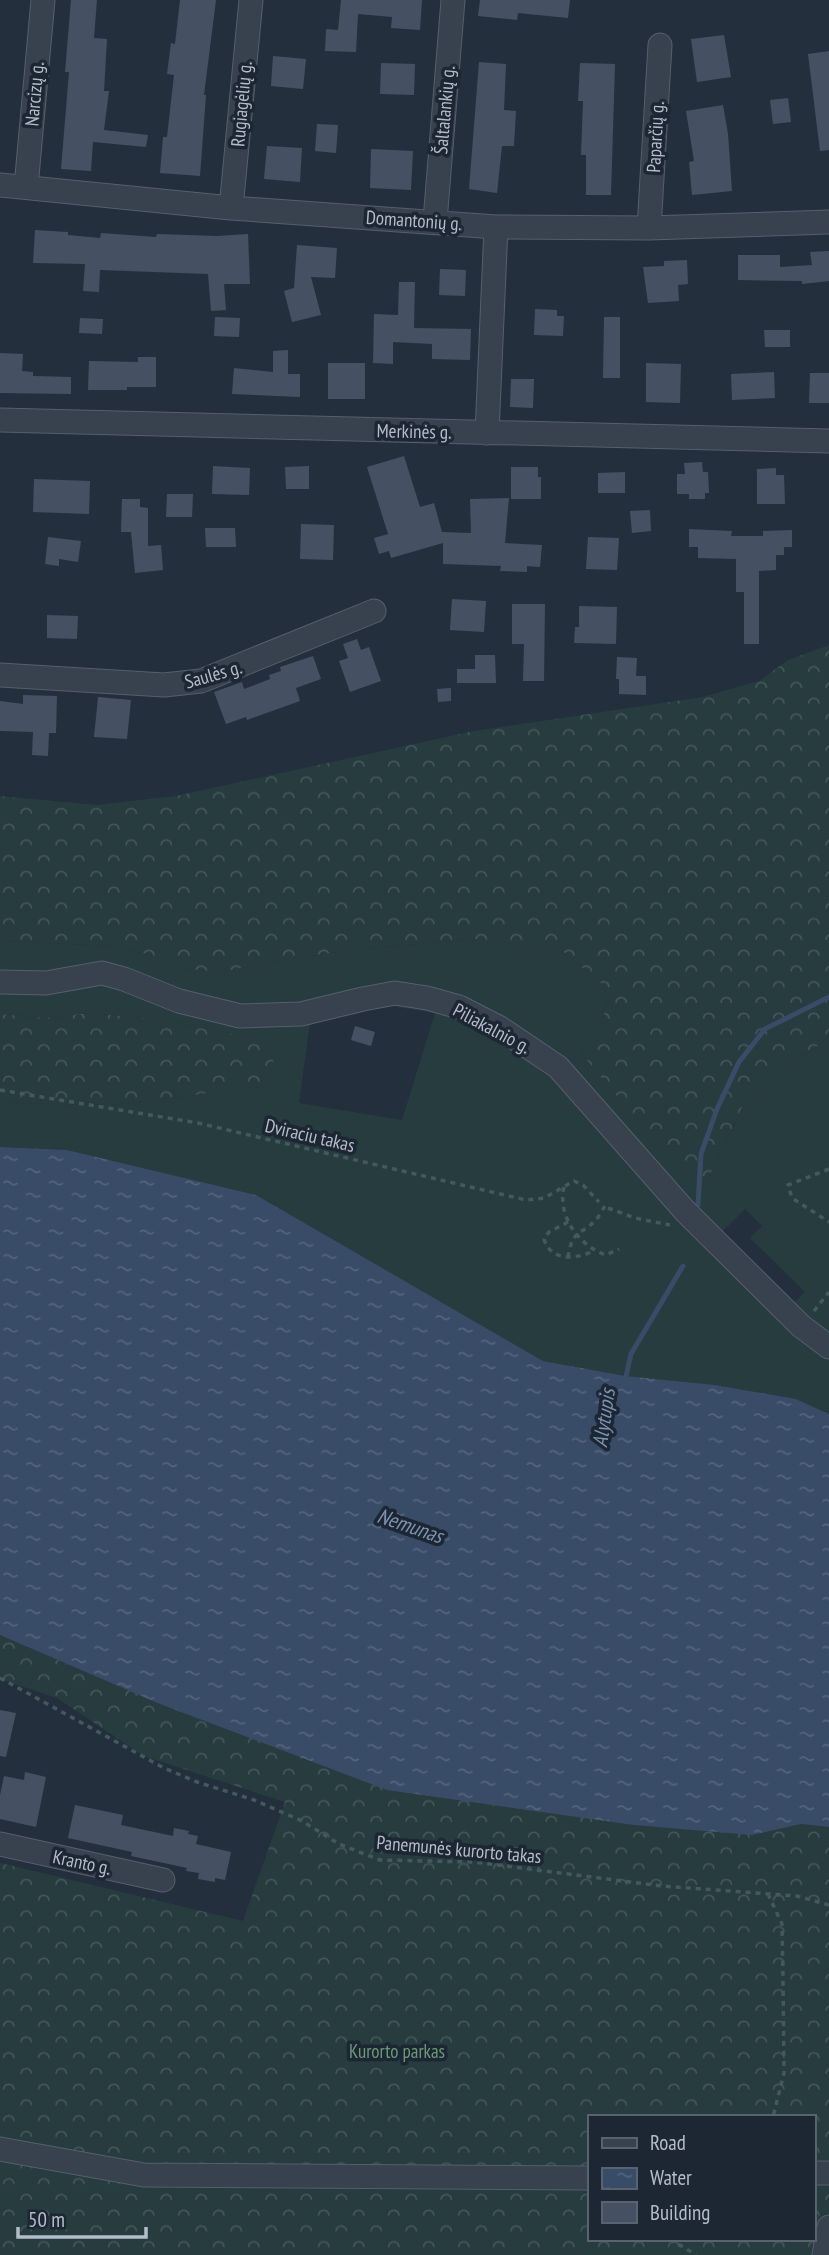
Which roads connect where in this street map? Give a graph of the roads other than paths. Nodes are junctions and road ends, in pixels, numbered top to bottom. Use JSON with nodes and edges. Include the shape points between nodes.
{"nodes":[{"id":1,"x":43,"y":0,"type":"edge"},
{"id":2,"x":251,"y":0,"type":"edge"},
{"id":3,"x":453,"y":0,"type":"edge"},
{"id":4,"x":660,"y":45,"type":"dead end"},
{"id":5,"x":0,"y":185,"type":"edge"},
{"id":6,"x":26,"y":187,"type":"junction"},
{"id":7,"x":231,"y":208,"type":"junction"},
{"id":8,"x":435,"y":221,"type":"junction"},
{"id":9,"x":829,"y":222,"type":"edge"},
{"id":10,"x":496,"y":226,"type":"junction"},
{"id":11,"x":649,"y":228,"type":"junction"},
{"id":12,"x":0,"y":421,"type":"edge"},
{"id":13,"x":487,"y":433,"type":"junction"},
{"id":14,"x":829,"y":441,"type":"edge"},
{"id":15,"x":374,"y":611,"type":"dead end"},
{"id":16,"x":0,"y":675,"type":"edge"},
{"id":17,"x":0,"y":982,"type":"edge"},
{"id":18,"x":829,"y":1347,"type":"edge"},
{"id":19,"x":0,"y":1844,"type":"edge"},
{"id":20,"x":163,"y":1880,"type":"dead end"},
{"id":21,"x":0,"y":2149,"type":"edge"},
{"id":22,"x":588,"y":2178,"type":"edge"},
{"id":23,"x":829,"y":2227,"type":"edge"},
{"id":24,"x":824,"y":2255,"type":"edge"}],
"edges":[{"from":1,"to":6,"type":"street","name":"Narcizų g."},
{"from":2,"to":7,"type":"street","name":"Rugiagėlių g."},
{"from":3,"to":8,"type":"street","name":"Šaltalankių g."},
{"from":4,"to":11,"type":"street","name":"Paparčių g."},
{"from":5,"to":6,"type":"street","name":"Domantonių g."},
{"from":6,"to":7,"type":"street","name":"Domantonių g."},
{"from":7,"to":8,"type":"street","name":"Domantonių g."},
{"from":8,"to":10,"type":"street","name":"Domantonių g."},
{"from":9,"to":11,"type":"street","name":"Domantonių g."},
{"from":10,"to":11,"type":"street","name":"Domantonių g."},
{"from":10,"to":13,"type":"street"},
{"from":12,"to":13,"type":"street","name":"Merkinės g."},
{"from":13,"to":14,"type":"street","name":"Merkinės g."},
{"from":15,"to":16,"type":"street","name":"Saulės g.","via":[[201,681],[164,685]]},
{"from":17,"to":18,"type":"street","name":"Piliakalnio g.","via":[[46,983],[102,973],[240,1017],[301,1014],[395,993],[459,1007],[558,1067],[685,1211],[801,1326]]},
{"from":19,"to":20,"type":"street","name":"Kranto g."},
{"from":21,"to":22,"type":"street","via":[[144,2175]]},
{"from":23,"to":24,"type":"street"}]}
